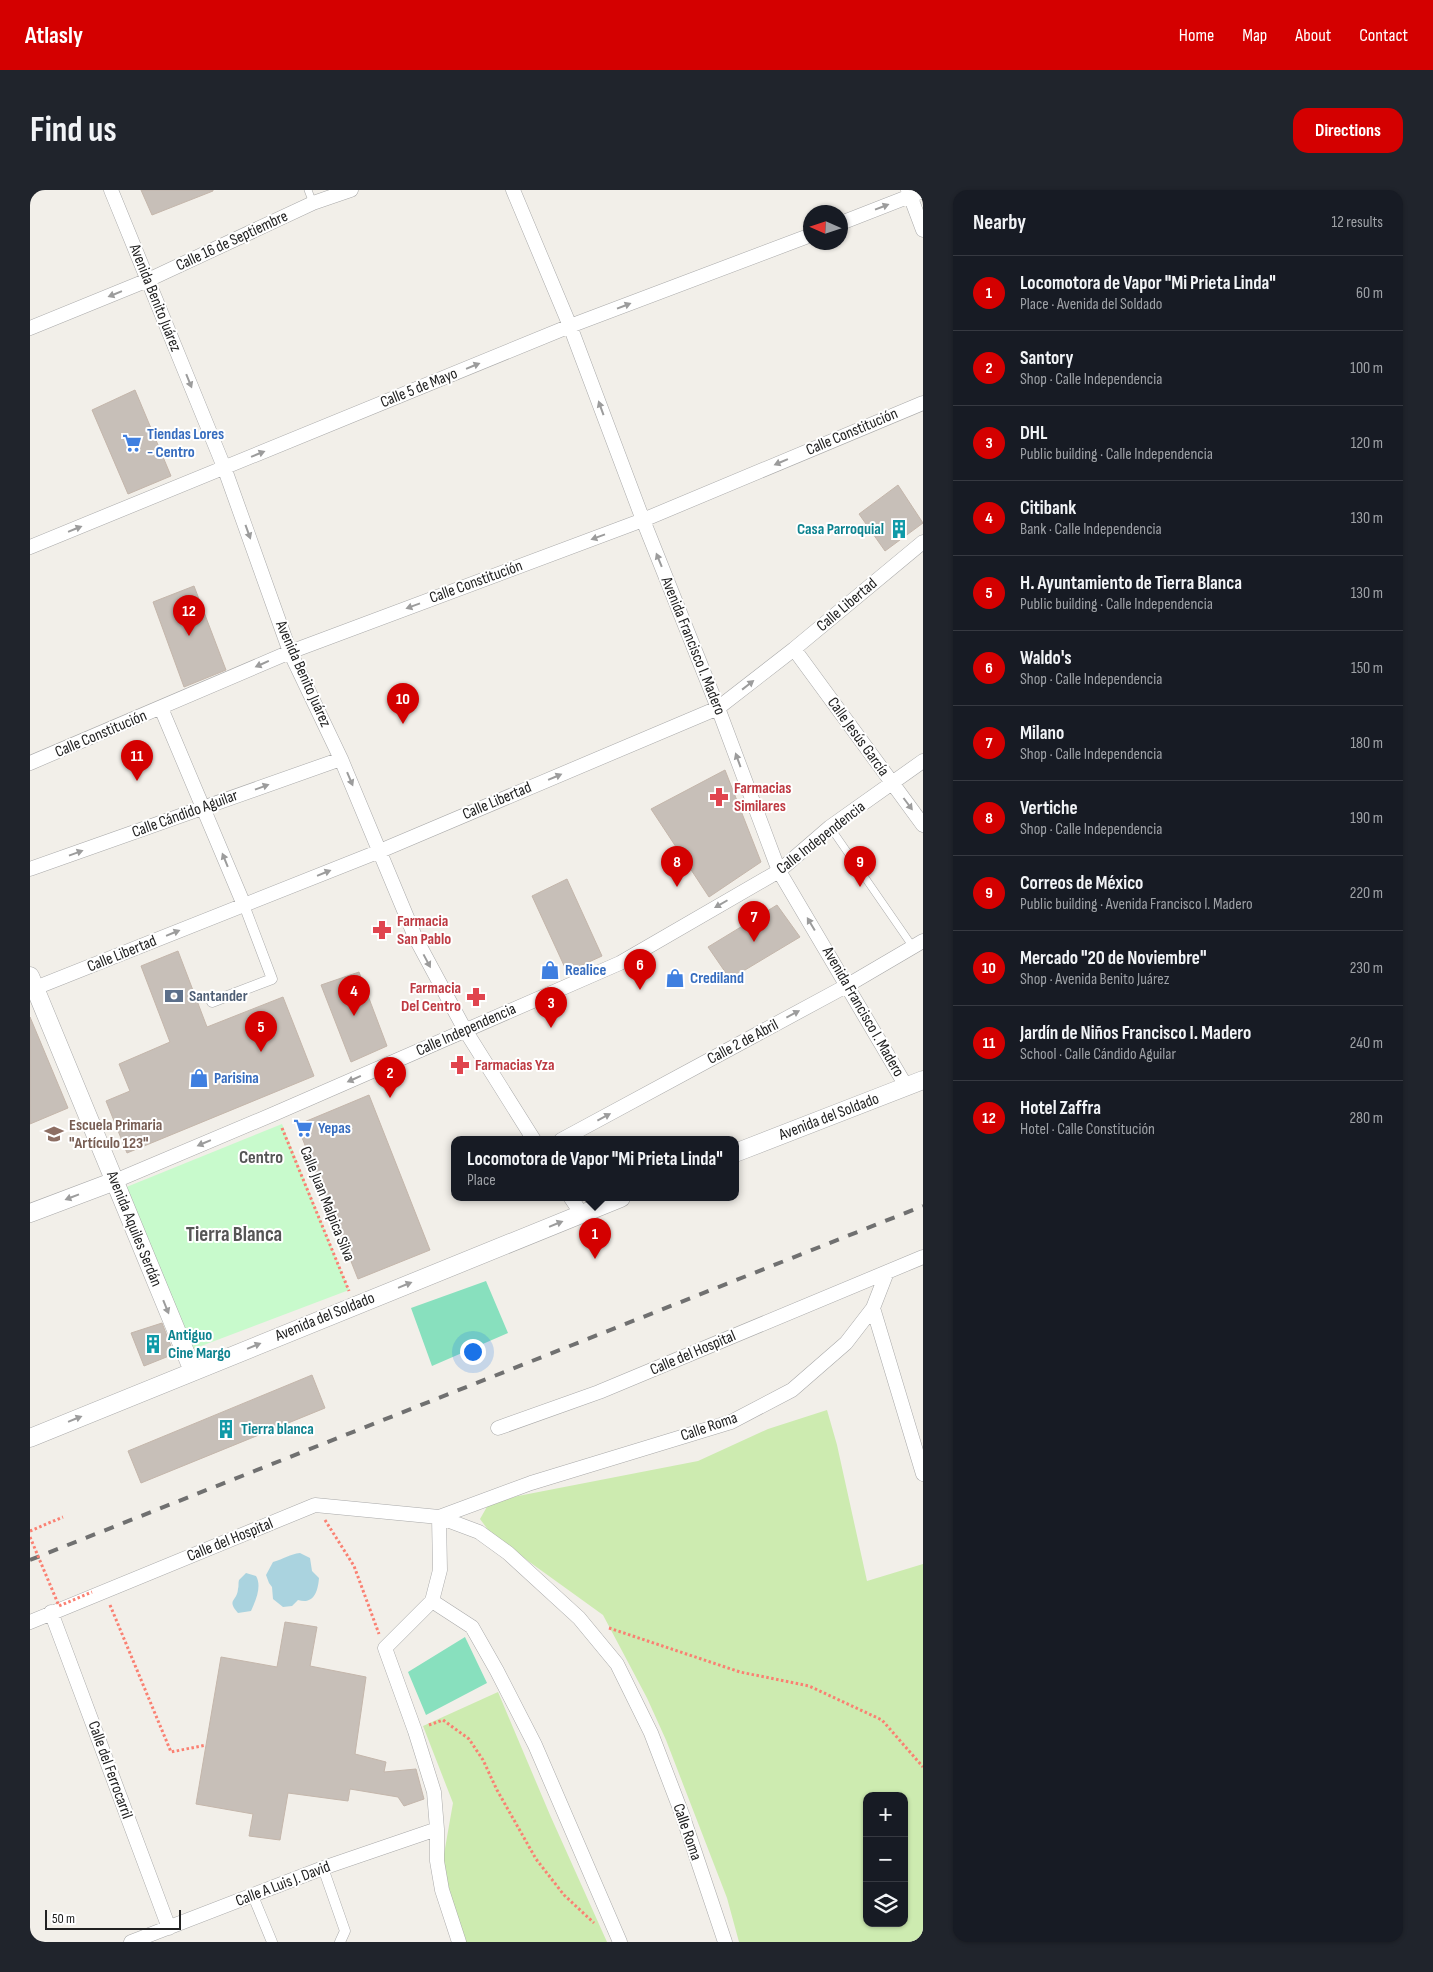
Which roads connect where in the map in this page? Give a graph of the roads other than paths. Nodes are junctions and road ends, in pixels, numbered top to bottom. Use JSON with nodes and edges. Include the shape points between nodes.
{"nodes":[{"id":1,"x":111,"y":190,"type":"edge"},
{"id":2,"x":351,"y":190,"type":"edge"},
{"id":3,"x":513,"y":190,"type":"edge"},
{"id":4,"x":914,"y":193,"type":"edge"},
{"id":5,"x":310,"y":196,"type":"edge"},
{"id":6,"x":848,"y":220,"type":"edge"},
{"id":7,"x":923,"y":230,"type":"edge"},
{"id":8,"x":803,"y":238,"type":"edge"},
{"id":9,"x":148,"y":280,"type":"junction"},
{"id":10,"x":570,"y":326,"type":"junction"},
{"id":11,"x":30,"y":328,"type":"edge"},
{"id":12,"x":923,"y":403,"type":"edge"},
{"id":13,"x":224,"y":467,"type":"junction"},
{"id":14,"x":643,"y":520,"type":"junction"},
{"id":15,"x":923,"y":542,"type":"edge"},
{"id":16,"x":30,"y":547,"type":"edge"},
{"id":17,"x":794,"y":649,"type":"junction"},
{"id":18,"x":290,"y":652,"type":"junction"},
{"id":19,"x":161,"y":708,"type":"junction"},
{"id":20,"x":718,"y":708,"type":"junction"},
{"id":21,"x":341,"y":759,"type":"junction"},
{"id":22,"x":923,"y":761,"type":"edge"},
{"id":23,"x":30,"y":763,"type":"edge"},
{"id":24,"x":892,"y":784,"type":"junction"},
{"id":25,"x":204,"y":808,"type":"junction"},
{"id":26,"x":923,"y":825,"type":"edge"},
{"id":27,"x":830,"y":827,"type":"junction"},
{"id":28,"x":380,"y":851,"type":"junction"},
{"id":29,"x":30,"y":869,"type":"edge"},
{"id":30,"x":779,"y":871,"type":"junction"},
{"id":31,"x":244,"y":905,"type":"junction"},
{"id":32,"x":918,"y":944,"type":"edge"},
{"id":33,"x":32,"y":985,"type":"edge"},
{"id":34,"x":848,"y":985,"type":"junction"},
{"id":35,"x":212,"y":1002,"type":"dead end"},
{"id":36,"x":465,"y":1030,"type":"junction"},
{"id":37,"x":923,"y":1080,"type":"edge"},
{"id":38,"x":906,"y":1086,"type":"junction"},
{"id":39,"x":531,"y":1136,"type":"edge"},
{"id":40,"x":568,"y":1136,"type":"edge"},
{"id":41,"x":739,"y":1151,"type":"edge"},
{"id":42,"x":114,"y":1181,"type":"junction"},
{"id":43,"x":573,"y":1201,"type":"edge"},
{"id":44,"x":614,"y":1201,"type":"edge"},
{"id":45,"x":30,"y":1213,"type":"edge"},
{"id":46,"x":581,"y":1214,"type":"junction"},
{"id":47,"x":923,"y":1256,"type":"edge"},
{"id":48,"x":887,"y":1272,"type":"junction"},
{"id":49,"x":873,"y":1308,"type":"junction"},
{"id":50,"x":193,"y":1371,"type":"junction"},
{"id":51,"x":498,"y":1428,"type":"dead end"},
{"id":52,"x":30,"y":1438,"type":"edge"},
{"id":53,"x":923,"y":1474,"type":"edge"},
{"id":54,"x":439,"y":1518,"type":"junction"},
{"id":55,"x":432,"y":1601,"type":"junction"},
{"id":56,"x":51,"y":1612,"type":"junction"},
{"id":57,"x":30,"y":1622,"type":"edge"},
{"id":58,"x":437,"y":1828,"type":"junction"},
{"id":59,"x":323,"y":1868,"type":"junction"},
{"id":60,"x":253,"y":1896,"type":"junction"},
{"id":61,"x":169,"y":1928,"type":"junction"},
{"id":62,"x":131,"y":1942,"type":"edge"},
{"id":63,"x":272,"y":1942,"type":"edge"},
{"id":64,"x":340,"y":1942,"type":"edge"},
{"id":65,"x":459,"y":1942,"type":"edge"},
{"id":66,"x":620,"y":1942,"type":"edge"},
{"id":67,"x":725,"y":1942,"type":"edge"}],
"edges":[{"from":1,"to":9,"type":"street","name":"Avenida Benito Juárez"},
{"from":2,"to":5,"type":"street","name":"Calle 16 de Septiembre"},
{"from":3,"to":10,"type":"street","name":"Avenida Francisco I. Madero"},
{"from":6,"to":4,"type":"street","one_way":true},
{"from":4,"to":7,"type":"street"},
{"from":5,"to":9,"type":"street","name":"Calle 16 de Septiembre"},
{"from":10,"to":8,"type":"street","name":"Calle 5 de Mayo","one_way":true},
{"from":9,"to":11,"type":"street","name":"Calle 16 de Septiembre","one_way":true},
{"from":9,"to":13,"type":"street","name":"Avenida Benito Juárez","one_way":true},
{"from":13,"to":10,"type":"street","name":"Calle 5 de Mayo","one_way":true},
{"from":14,"to":10,"type":"street","name":"Avenida Francisco I. Madero","one_way":true},
{"from":12,"to":14,"type":"street","name":"Calle Constitución","one_way":true},
{"from":16,"to":13,"type":"street","name":"Calle 5 de Mayo","one_way":true},
{"from":13,"to":18,"type":"street","name":"Avenida Benito Juárez","one_way":true},
{"from":14,"to":18,"type":"street","name":"Calle Constitución","one_way":true},
{"from":20,"to":14,"type":"street","name":"Avenida Francisco I. Madero","one_way":true},
{"from":15,"to":17,"type":"street","name":"Calle Libertad"},
{"from":20,"to":17,"type":"street","name":"Calle Libertad","one_way":true},
{"from":17,"to":24,"type":"street","name":"Calle Jesús García"},
{"from":18,"to":19,"type":"street","name":"Calle Constitución","one_way":true},
{"from":18,"to":21,"type":"street","name":"Avenida Benito Juárez"},
{"from":19,"to":23,"type":"street","name":"Calle Constitución"},
{"from":19,"to":25,"type":"street"},
{"from":28,"to":20,"type":"street","name":"Calle Libertad","one_way":true},
{"from":30,"to":20,"type":"street","name":"Avenida Francisco I. Madero","one_way":true},
{"from":25,"to":21,"type":"street","name":"Calle Cándido Aguilar","one_way":true},
{"from":21,"to":28,"type":"street","name":"Avenida Benito Juárez","one_way":true},
{"from":22,"to":24,"type":"street","name":"Calle Independencia"},
{"from":24,"to":26,"type":"street","name":"Calle Jesús García","one_way":true},
{"from":24,"to":27,"type":"street","name":"Calle Independencia"},
{"from":29,"to":25,"type":"street","name":"Calle Cándido Aguilar","one_way":true},
{"from":31,"to":25,"type":"street","one_way":true},
{"from":27,"to":30,"type":"street","name":"Calle Independencia"},
{"from":27,"to":32,"type":"lane"},
{"from":31,"to":28,"type":"street","name":"Calle Libertad","one_way":true},
{"from":28,"to":36,"type":"street","name":"Avenida Benito Juárez","one_way":true,"via":[[416,939]]},
{"from":34,"to":30,"type":"street","name":"Avenida Francisco I. Madero","one_way":true},
{"from":30,"to":36,"type":"street","name":"Calle Independencia","one_way":true,"via":[[620,963]]},
{"from":33,"to":31,"type":"street","name":"Calle Libertad","one_way":true},
{"from":31,"to":35,"type":"street","via":[[272,979]]},
{"from":32,"to":34,"type":"street","name":"Calle 2 de Abril"},
{"from":33,"to":42,"type":"street","name":"Avenida Aquiles Serdán"},
{"from":34,"to":38,"type":"street","name":"Avenida Francisco I. Madero"},
{"from":40,"to":34,"type":"street","name":"Calle 2 de Abril","one_way":true},
{"from":36,"to":39,"type":"street","name":"Avenida Benito Juárez"},
{"from":36,"to":42,"type":"street","name":"Calle Independencia","one_way":true},
{"from":37,"to":38,"type":"street","name":"Avenida del Soldado"},
{"from":38,"to":41,"type":"street","name":"Avenida del Soldado"},
{"from":42,"to":45,"type":"street","name":"Calle Independencia","one_way":true},
{"from":42,"to":50,"type":"street","name":"Avenida Aquiles Serdán","one_way":true},
{"from":43,"to":46,"type":"street"},
{"from":44,"to":46,"type":"street","name":"Avenida del Soldado"},
{"from":50,"to":46,"type":"street","name":"Avenida del Soldado","one_way":true},
{"from":47,"to":48,"type":"street"},
{"from":48,"to":49,"type":"street","name":"Calle Roma"},
{"from":48,"to":51,"type":"street","name":"Calle del Hospital","via":[[599,1392]]},
{"from":49,"to":53,"type":"street"},
{"from":49,"to":54,"type":"street","name":"Calle Roma","via":[[846,1343],[792,1390],[731,1422],[532,1483]]},
{"from":52,"to":50,"type":"street","name":"Avenida del Soldado","one_way":true},
{"from":54,"to":55,"type":"street","via":[[440,1570]]},
{"from":54,"to":56,"type":"street","name":"Calle del Hospital","via":[[315,1505]]},
{"from":54,"to":67,"type":"street","name":"Calle Roma","via":[[479,1532],[508,1553],[580,1618],[617,1664],[651,1733]]},
{"from":55,"to":58,"type":"street","via":[[385,1648],[434,1792]]},
{"from":55,"to":66,"type":"street","via":[[472,1627],[497,1671],[535,1745]]},
{"from":56,"to":57,"type":"street","name":"Calle del Hospital"},
{"from":56,"to":61,"type":"street","name":"Calle del Ferrocarril"},
{"from":58,"to":59,"type":"street","name":"Calle A Luis J. David"},
{"from":58,"to":65,"type":"street","via":[[437,1861],[442,1890]]},
{"from":59,"to":60,"type":"street","name":"Calle A Luis J. David"},
{"from":59,"to":64,"type":"street","via":[[345,1931]]},
{"from":60,"to":61,"type":"street","name":"Calle A Luis J. David"},
{"from":60,"to":63,"type":"street"},
{"from":61,"to":62,"type":"street","name":"Calle A Luis J. David"}]}
